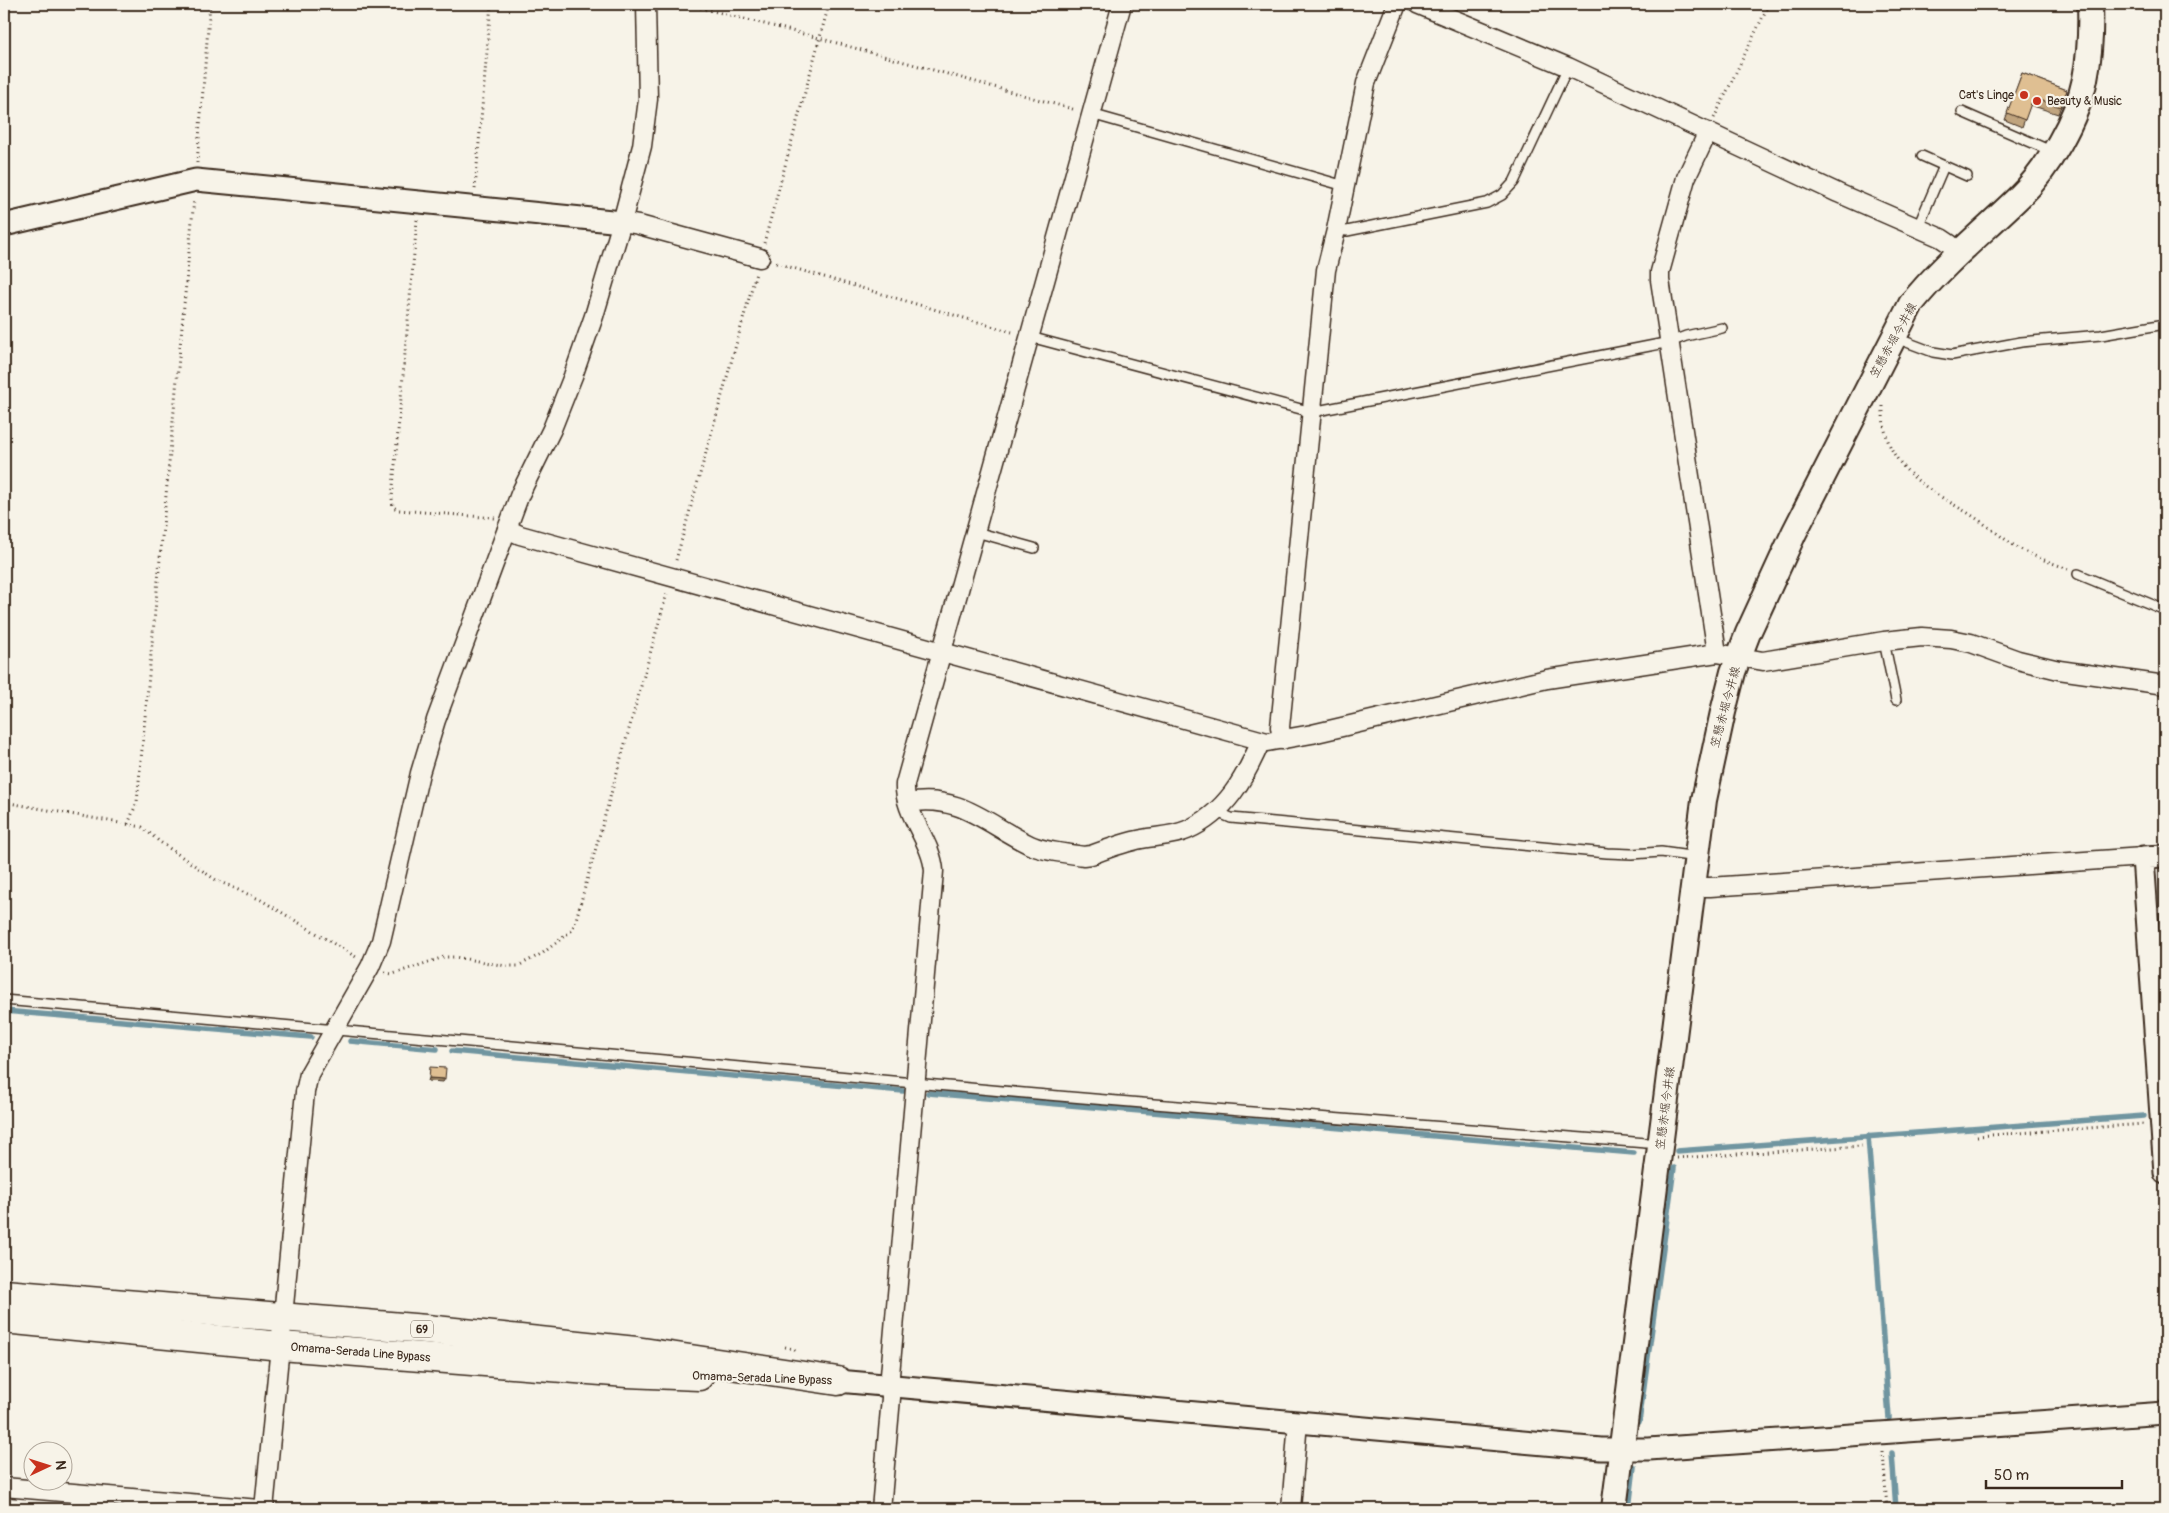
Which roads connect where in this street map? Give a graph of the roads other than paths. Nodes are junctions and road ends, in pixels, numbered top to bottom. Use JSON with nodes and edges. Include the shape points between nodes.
{"nodes":[{"id":1,"x":646,"y":4,"type":"edge"},
{"id":2,"x":1122,"y":4,"type":"edge"},
{"id":3,"x":1397,"y":4,"type":"edge"},
{"id":4,"x":1417,"y":4,"type":"edge"},
{"id":5,"x":2090,"y":4,"type":"edge"},
{"id":6,"x":1568,"y":66,"type":"junction"},
{"id":7,"x":1962,"y":112,"type":"dead end"},
{"id":8,"x":1092,"y":114,"type":"junction"},
{"id":9,"x":1708,"y":132,"type":"junction"},
{"id":10,"x":2052,"y":154,"type":"junction"},
{"id":11,"x":1922,"y":156,"type":"dead end"},
{"id":12,"x":1944,"y":166,"type":"junction"},
{"id":13,"x":1967,"y":176,"type":"dead end"},
{"id":14,"x":1345,"y":186,"type":"junction"},
{"id":15,"x":622,"y":222,"type":"junction"},
{"id":16,"x":4,"y":225,"type":"edge"},
{"id":17,"x":1917,"y":229,"type":"junction"},
{"id":18,"x":1336,"y":230,"type":"junction"},
{"id":19,"x":1959,"y":254,"type":"junction"},
{"id":20,"x":760,"y":258,"type":"road end"},
{"id":21,"x":2165,"y":324,"type":"edge"},
{"id":22,"x":1722,"y":328,"type":"dead end"},
{"id":23,"x":1893,"y":336,"type":"junction"},
{"id":24,"x":1030,"y":337,"type":"junction"},
{"id":25,"x":1670,"y":342,"type":"junction"},
{"id":26,"x":1312,"y":412,"type":"junction"},
{"id":27,"x":508,"y":525,"type":"junction"},
{"id":28,"x":976,"y":532,"type":"junction"},
{"id":29,"x":1034,"y":548,"type":"dead end"},
{"id":30,"x":2078,"y":574,"type":"road end"},
{"id":31,"x":2165,"y":610,"type":"edge"},
{"id":32,"x":1884,"y":642,"type":"junction"},
{"id":33,"x":942,"y":653,"type":"junction"},
{"id":34,"x":1728,"y":655,"type":"junction"},
{"id":35,"x":2165,"y":685,"type":"edge"},
{"id":36,"x":1896,"y":700,"type":"dead end"},
{"id":37,"x":1282,"y":740,"type":"junction"},
{"id":38,"x":1261,"y":741,"type":"junction"},
{"id":39,"x":908,"y":803,"type":"junction"},
{"id":40,"x":1217,"y":812,"type":"junction"},
{"id":41,"x":2165,"y":856,"type":"edge"},
{"id":42,"x":1697,"y":857,"type":"junction"},
{"id":43,"x":2142,"y":857,"type":"junction"},
{"id":44,"x":1693,"y":887,"type":"junction"},
{"id":45,"x":4,"y":1000,"type":"edge"},
{"id":46,"x":334,"y":1029,"type":"junction"},
{"id":47,"x":916,"y":1083,"type":"junction"},
{"id":48,"x":1660,"y":1150,"type":"junction"},
{"id":49,"x":2165,"y":1173,"type":"edge"},
{"id":50,"x":4,"y":1294,"type":"edge"},
{"id":51,"x":283,"y":1318,"type":"junction"},
{"id":52,"x":4,"y":1319,"type":"edge"},
{"id":53,"x":281,"y":1346,"type":"junction"},
{"id":54,"x":838,"y":1381,"type":"junction"},
{"id":55,"x":891,"y":1387,"type":"junction"},
{"id":56,"x":2165,"y":1413,"type":"edge"},
{"id":57,"x":1298,"y":1421,"type":"junction"},
{"id":58,"x":1622,"y":1449,"type":"junction"},
{"id":59,"x":4,"y":1487,"type":"edge"},
{"id":60,"x":259,"y":1509,"type":"edge"},
{"id":61,"x":264,"y":1509,"type":"edge"},
{"id":62,"x":881,"y":1509,"type":"edge"},
{"id":63,"x":1290,"y":1509,"type":"edge"},
{"id":64,"x":1614,"y":1509,"type":"edge"}],
"edges":[{"from":1,"to":15,"type":"street","via":[[648,99],[642,146]]},
{"from":2,"to":8,"type":"street"},
{"from":3,"to":14,"type":"street","via":[[1366,83]]},
{"from":4,"to":6,"type":"street"},
{"from":5,"to":10,"type":"main road","name":"笠懸赤堀今井線","via":[[2090,46],[2085,81]]},
{"from":6,"to":9,"type":"street"},
{"from":6,"to":18,"type":"lane","via":[[1514,182],[1502,195],[1487,203],[1347,231]]},
{"from":7,"to":10,"type":"lane"},
{"from":8,"to":14,"type":"lane"},
{"from":8,"to":24,"type":"street"},
{"from":9,"to":17,"type":"street"},
{"from":9,"to":25,"type":"street","via":[[1686,178],[1660,272]]},
{"from":10,"to":19,"type":"main road","name":"笠懸赤堀今井線","via":[[2020,196]]},
{"from":11,"to":12,"type":"lane"},
{"from":12,"to":13,"type":"lane"},
{"from":12,"to":17,"type":"lane"},
{"from":14,"to":18,"type":"street"},
{"from":15,"to":16,"type":"street","via":[[196,180]]},
{"from":15,"to":20,"type":"street"},
{"from":15,"to":27,"type":"street","via":[[569,385]]},
{"from":17,"to":19,"type":"street","via":[[1941,238]]},
{"from":18,"to":26,"type":"street","via":[[1326,270]]},
{"from":19,"to":23,"type":"main road","name":"笠懸赤堀今井線","via":[[1911,304]]},
{"from":21,"to":23,"type":"lane","via":[[2101,335],[2021,342],[1952,355],[1932,352]]},
{"from":22,"to":25,"type":"lane"},
{"from":23,"to":34,"type":"main road","name":"笠懸赤堀今井線","via":[[1794,533]]},
{"from":24,"to":26,"type":"lane"},
{"from":24,"to":28,"type":"street"},
{"from":25,"to":26,"type":"lane"},
{"from":25,"to":34,"type":"street"},
{"from":26,"to":37,"type":"street","via":[[1280,727]]},
{"from":27,"to":33,"type":"street","via":[[520,535]]},
{"from":27,"to":46,"type":"street","via":[[424,758],[382,941]]},
{"from":28,"to":29,"type":"lane"},
{"from":28,"to":33,"type":"street"},
{"from":30,"to":31,"type":"lane"},
{"from":32,"to":34,"type":"street","via":[[1763,662]]},
{"from":32,"to":35,"type":"street","via":[[1922,637],[1951,639],[2035,664]]},
{"from":32,"to":36,"type":"lane"},
{"from":33,"to":38,"type":"street"},
{"from":33,"to":39,"type":"street","via":[[905,784]]},
{"from":34,"to":37,"type":"street","via":[[1547,678]]},
{"from":34,"to":42,"type":"main road","name":"笠懸赤堀今井線"},
{"from":37,"to":38,"type":"street"},
{"from":38,"to":40,"type":"street","via":[[1240,785]]},
{"from":39,"to":40,"type":"street","via":[[922,800],[962,806],[1032,846],[1083,856],[1140,839],[1185,831]]},
{"from":39,"to":47,"type":"street","via":[[931,855],[934,871]]},
{"from":40,"to":42,"type":"lane","via":[[1231,818],[1522,846],[1632,854],[1661,852]]},
{"from":41,"to":43,"type":"street"},
{"from":42,"to":44,"type":"main road","name":"笠懸赤堀今井線"},
{"from":43,"to":44,"type":"street"},
{"from":43,"to":49,"type":"street"},
{"from":44,"to":48,"type":"main road","name":"笠懸赤堀今井線"},
{"from":45,"to":46,"type":"lane"},
{"from":46,"to":47,"type":"lane"},
{"from":46,"to":51,"type":"street","via":[[309,1074],[305,1092]]},
{"from":47,"to":48,"type":"lane","via":[[1646,1143]]},
{"from":47,"to":55,"type":"street"},
{"from":48,"to":58,"type":"main road","name":"笠懸赤堀今井線"},
{"from":50,"to":51,"type":"main road","name":"Omama-Serada Line Bypass","number":"69"},
{"from":51,"to":53,"type":"street"},
{"from":51,"to":54,"type":"main road","name":"Omama-Serada Line Bypass","number":"69","via":[[636,1351]]},
{"from":52,"to":53,"type":"main road","name":"Omama-Serada Line Bypass"},
{"from":53,"to":54,"type":"main road","name":"Omama-Serada Line Bypass","via":[[626,1373]]},
{"from":53,"to":61,"type":"street"},
{"from":54,"to":55,"type":"street"},
{"from":55,"to":57,"type":"street"},
{"from":55,"to":62,"type":"street"},
{"from":56,"to":58,"type":"street"},
{"from":57,"to":58,"type":"street"},
{"from":57,"to":63,"type":"street"},
{"from":58,"to":64,"type":"main road","name":"笠懸赤堀今井線"},
{"from":59,"to":60,"type":"street"}]}
